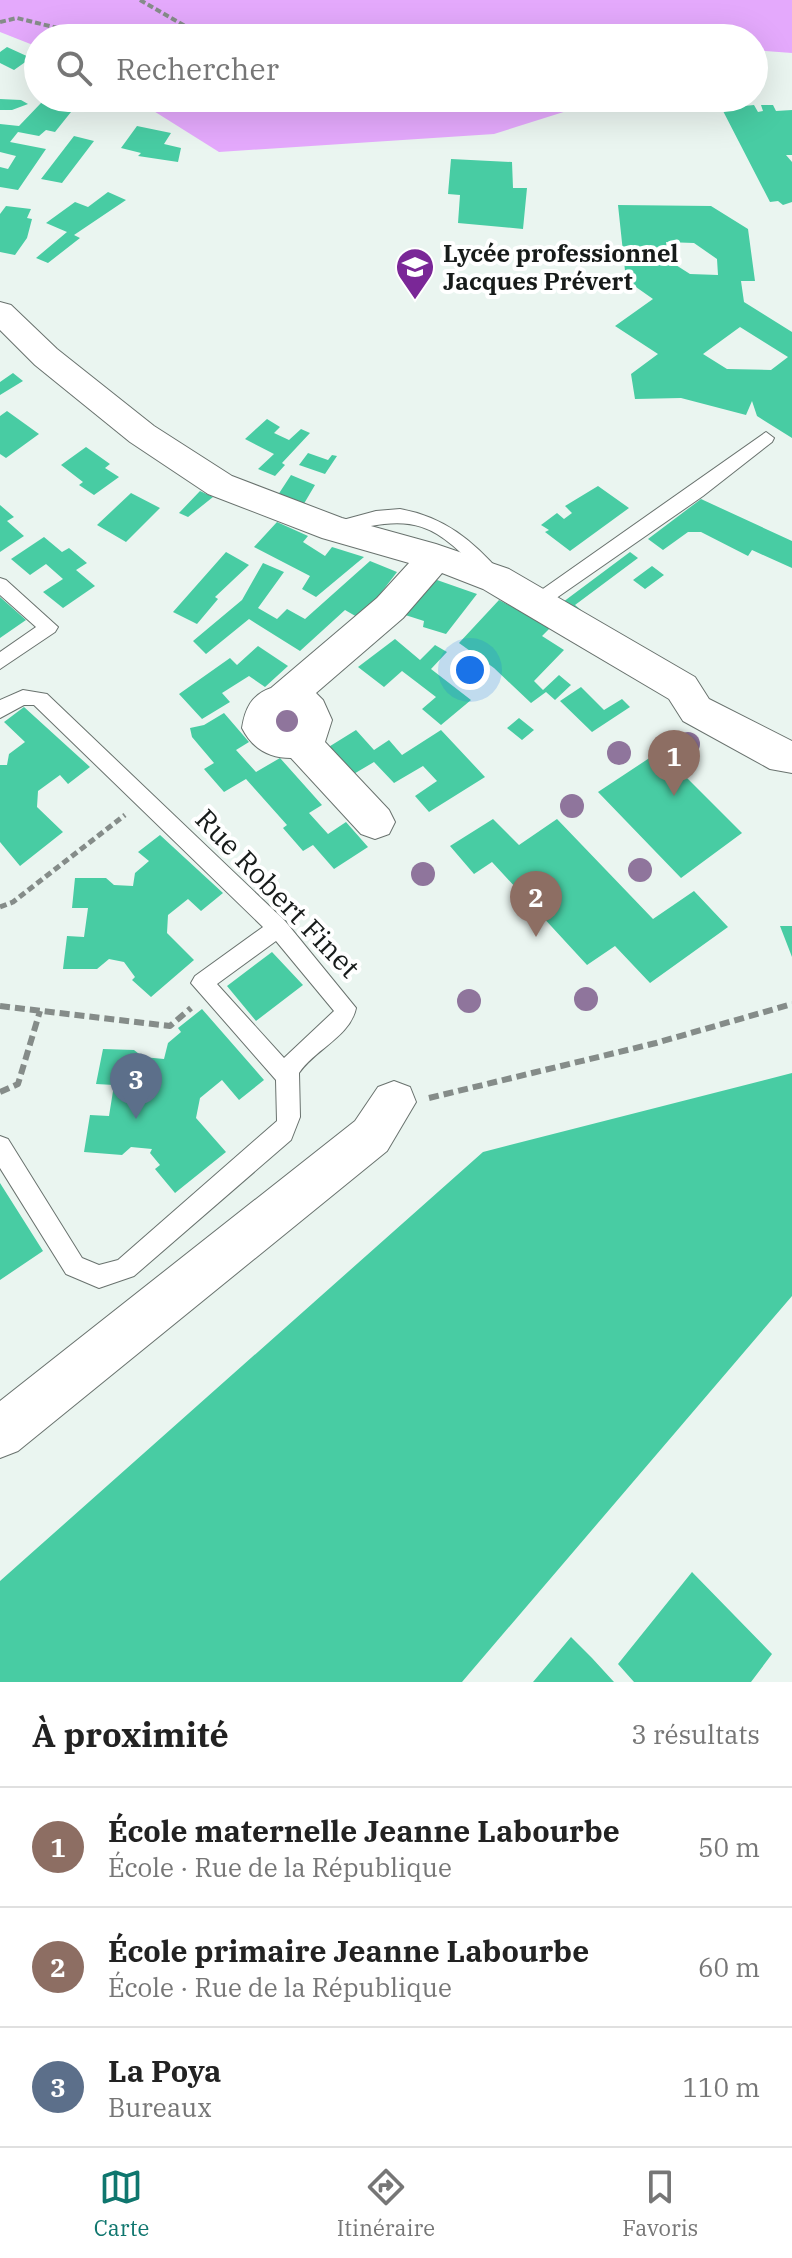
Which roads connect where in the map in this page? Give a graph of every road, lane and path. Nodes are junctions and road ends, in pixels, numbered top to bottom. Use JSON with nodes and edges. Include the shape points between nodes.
{"nodes":[{"id":1,"x":140,"y":0,"type":"edge"},
{"id":2,"x":0,"y":22,"type":"edge"},
{"id":3,"x":41,"y":24,"type":"edge"},
{"id":4,"x":182,"y":24,"type":"edge"},
{"id":5,"x":0,"y":312,"type":"edge"},
{"id":6,"x":766,"y":438,"type":"dead end"},
{"id":7,"x":334,"y":529,"type":"junction"},
{"id":8,"x":436,"y":557,"type":"junction"},
{"id":9,"x":496,"y":579,"type":"junction"},
{"id":10,"x":0,"y":585,"type":"edge"},
{"id":11,"x":536,"y":603,"type":"junction"},
{"id":12,"x":0,"y":662,"type":"edge"},
{"id":13,"x":0,"y":710,"type":"edge"},
{"id":14,"x":792,"y":757,"type":"edge"},
{"id":15,"x":145,"y":800,"type":"junction"},
{"id":16,"x":375,"y":822,"type":"dead end"},
{"id":17,"x":0,"y":907,"type":"edge"},
{"id":18,"x":278,"y":928,"type":"junction"},
{"id":19,"x":210,"y":992,"type":"junction"},
{"id":20,"x":792,"y":1004,"type":"edge"},
{"id":21,"x":0,"y":1006,"type":"edge"},
{"id":22,"x":40,"y":1011,"type":"junction"},
{"id":23,"x":287,"y":1076,"type":"junction"},
{"id":24,"x":0,"y":1092,"type":"edge"},
{"id":25,"x":413,"y":1100,"type":"joint"},
{"id":26,"x":0,"y":1147,"type":"edge"},
{"id":27,"x":0,"y":1433,"type":"edge"}],
"edges":[{"from":1,"to":4,"type":"path"},
{"from":2,"to":3,"type":"path","via":[[17,18]]},
{"from":5,"to":7,"type":"street","via":[[46,357],[142,434],[220,485]]},
{"from":6,"to":11,"type":"lane"},
{"from":7,"to":8,"type":"street"},
{"from":7,"to":9,"type":"lane","via":[[382,516],[419,517],[466,543]]},
{"from":8,"to":9,"type":"street"},
{"from":8,"to":16,"type":"street","via":[[390,608],[263,713],[261,728],[272,740],[299,740]]},
{"from":9,"to":11,"type":"street"},
{"from":10,"to":12,"type":"lane","via":[[49,627]]},
{"from":11,"to":14,"type":"street","via":[[682,688],[696,710],[784,758]]},
{"from":13,"to":15,"type":"lane","name":"Rue Robert Finet","via":[[19,697],[40,699]]},
{"from":15,"to":17,"type":"path"},
{"from":15,"to":18,"type":"lane","name":"Rue Robert Finet"},
{"from":18,"to":19,"type":"lane","via":[[202,983]]},
{"from":18,"to":23,"type":"lane","name":"Rue Robert Finet","via":[[345,1008],[343,1018],[294,1060]]},
{"from":19,"to":22,"type":"path","via":[[170,1026]]},
{"from":19,"to":23,"type":"lane"},
{"from":20,"to":25,"type":"path","via":[[656,1043]]},
{"from":21,"to":22,"type":"path"},
{"from":22,"to":24,"type":"path","via":[[18,1084]]},
{"from":23,"to":26,"type":"lane","via":[[292,1104],[283,1132],[109,1277],[86,1275],[74,1266]]},
{"from":25,"to":27,"type":"street"}]}
